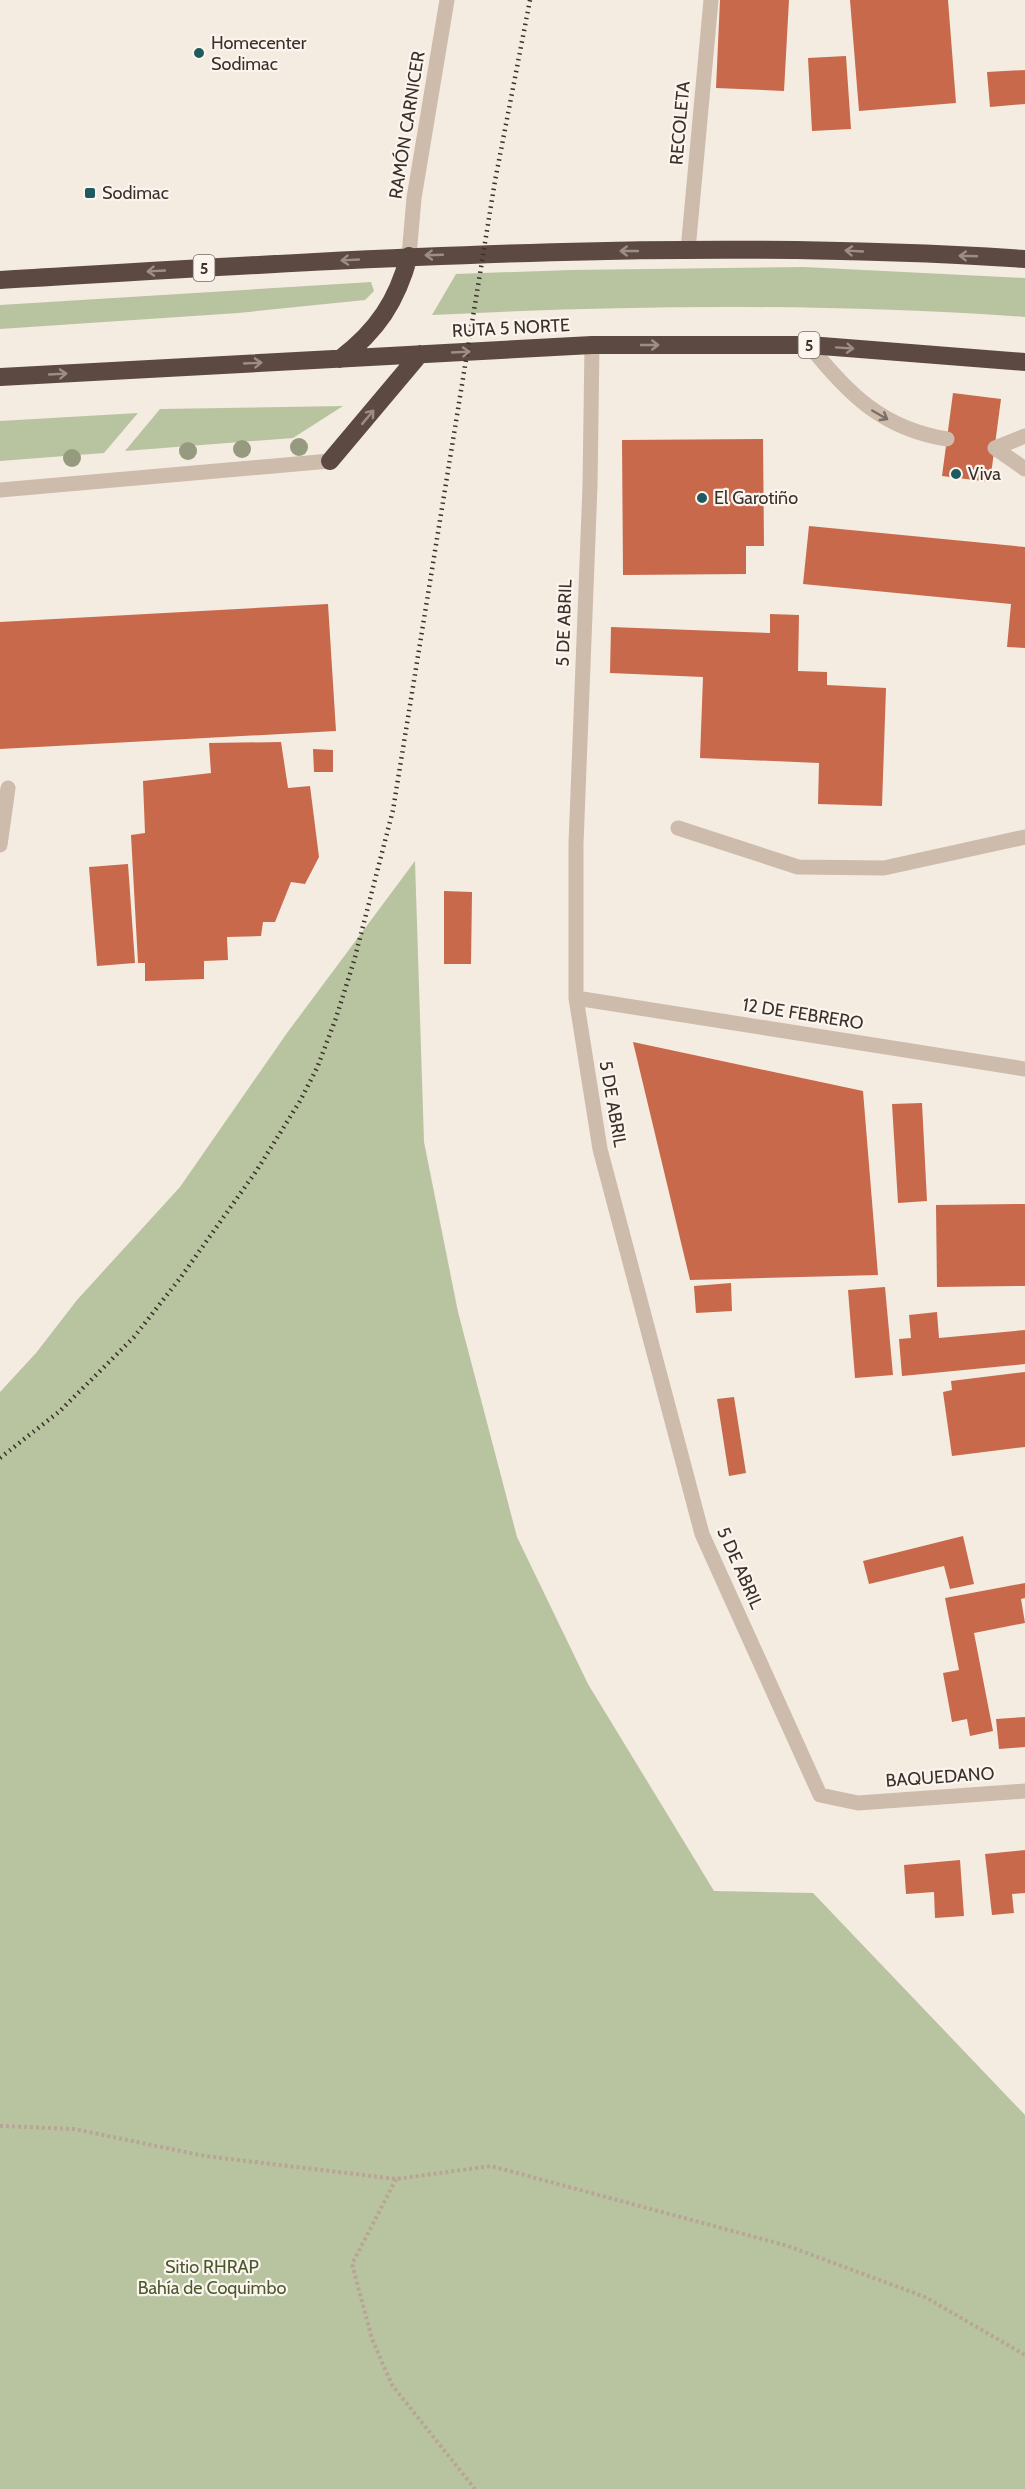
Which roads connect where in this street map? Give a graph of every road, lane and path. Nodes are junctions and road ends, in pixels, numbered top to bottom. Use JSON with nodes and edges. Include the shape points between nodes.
{"nodes":[{"id":1,"x":447,"y":0,"type":"edge"},
{"id":2,"x":711,"y":0,"type":"edge"},
{"id":3,"x":688,"y":250,"type":"junction"},
{"id":4,"x":409,"y":256,"type":"junction"},
{"id":5,"x":1025,"y":259,"type":"edge"},
{"id":6,"x":0,"y":280,"type":"edge"},
{"id":7,"x":592,"y":345,"type":"junction"},
{"id":8,"x":809,"y":345,"type":"junction"},
{"id":9,"x":420,"y":354,"type":"junction"},
{"id":10,"x":340,"y":359,"type":"junction"},
{"id":11,"x":1025,"y":362,"type":"edge"},
{"id":12,"x":0,"y":377,"type":"edge"},
{"id":13,"x":1025,"y":436,"type":"edge"},
{"id":14,"x":947,"y":439,"type":"dead end"},
{"id":15,"x":330,"y":462,"type":"joint"},
{"id":16,"x":1025,"y":469,"type":"edge"},
{"id":17,"x":0,"y":490,"type":"edge"},
{"id":18,"x":8,"y":788,"type":"dead end"},
{"id":19,"x":678,"y":828,"type":"dead end"},
{"id":20,"x":1025,"y":837,"type":"edge"},
{"id":21,"x":0,"y":845,"type":"edge"},
{"id":22,"x":576,"y":998,"type":"junction"},
{"id":23,"x":1025,"y":1069,"type":"edge"},
{"id":24,"x":1025,"y":1791,"type":"edge"},
{"id":25,"x":858,"y":1803,"type":"joint"},
{"id":26,"x":0,"y":2126,"type":"edge"},
{"id":27,"x":396,"y":2179,"type":"junction"},
{"id":28,"x":1025,"y":2355,"type":"edge"},
{"id":29,"x":475,"y":2489,"type":"edge"}],
"edges":[{"from":1,"to":4,"type":"street","name":"RAMÓN CARNICER","via":[[414,198]]},
{"from":2,"to":3,"type":"street","name":"RECOLETA"},
{"from":3,"to":4,"type":"highway","number":"5","one_way":true},
{"from":5,"to":3,"type":"highway","number":"5","one_way":true,"via":[[813,250]]},
{"from":4,"to":6,"type":"highway","number":"5","one_way":true},
{"from":4,"to":10,"type":"highway","via":[[402,283],[377,326]]},
{"from":7,"to":8,"type":"highway","name":"RUTA 5 NORTE","number":"5","one_way":true},
{"from":9,"to":7,"type":"highway","name":"RUTA 5 NORTE","number":"5","one_way":true},
{"from":7,"to":22,"type":"street","name":"5 DE ABRIL","via":[[576,844]]},
{"from":8,"to":11,"type":"highway","name":"RUTA 5 NORTE","number":"5","one_way":true},
{"from":8,"to":14,"type":"street","one_way":true,"via":[[835,378],[865,406],[897,425]]},
{"from":9,"to":10,"type":"highway","name":"RUTA 5 NORTE","number":"5"},
{"from":15,"to":9,"type":"highway","one_way":true},
{"from":12,"to":10,"type":"highway","name":"RUTA 5 NORTE","number":"5","one_way":true},
{"from":13,"to":16,"type":"street","via":[[995,448]]},
{"from":15,"to":17,"type":"street"},
{"from":18,"to":21,"type":"street"},
{"from":19,"to":20,"type":"street","via":[[798,867],[885,868]]},
{"from":22,"to":23,"type":"street","name":"12 DE FEBRERO"},
{"from":22,"to":25,"type":"street","name":"5 DE ABRIL","via":[[600,1149],[702,1534],[820,1795]]},
{"from":24,"to":25,"type":"street","name":"BAQUEDANO"},
{"from":26,"to":27,"type":"path","via":[[74,2129],[206,2156]]},
{"from":27,"to":28,"type":"path","via":[[491,2166],[788,2246],[925,2297]]},
{"from":27,"to":29,"type":"path","via":[[352,2264],[372,2339],[392,2385]]}]}
